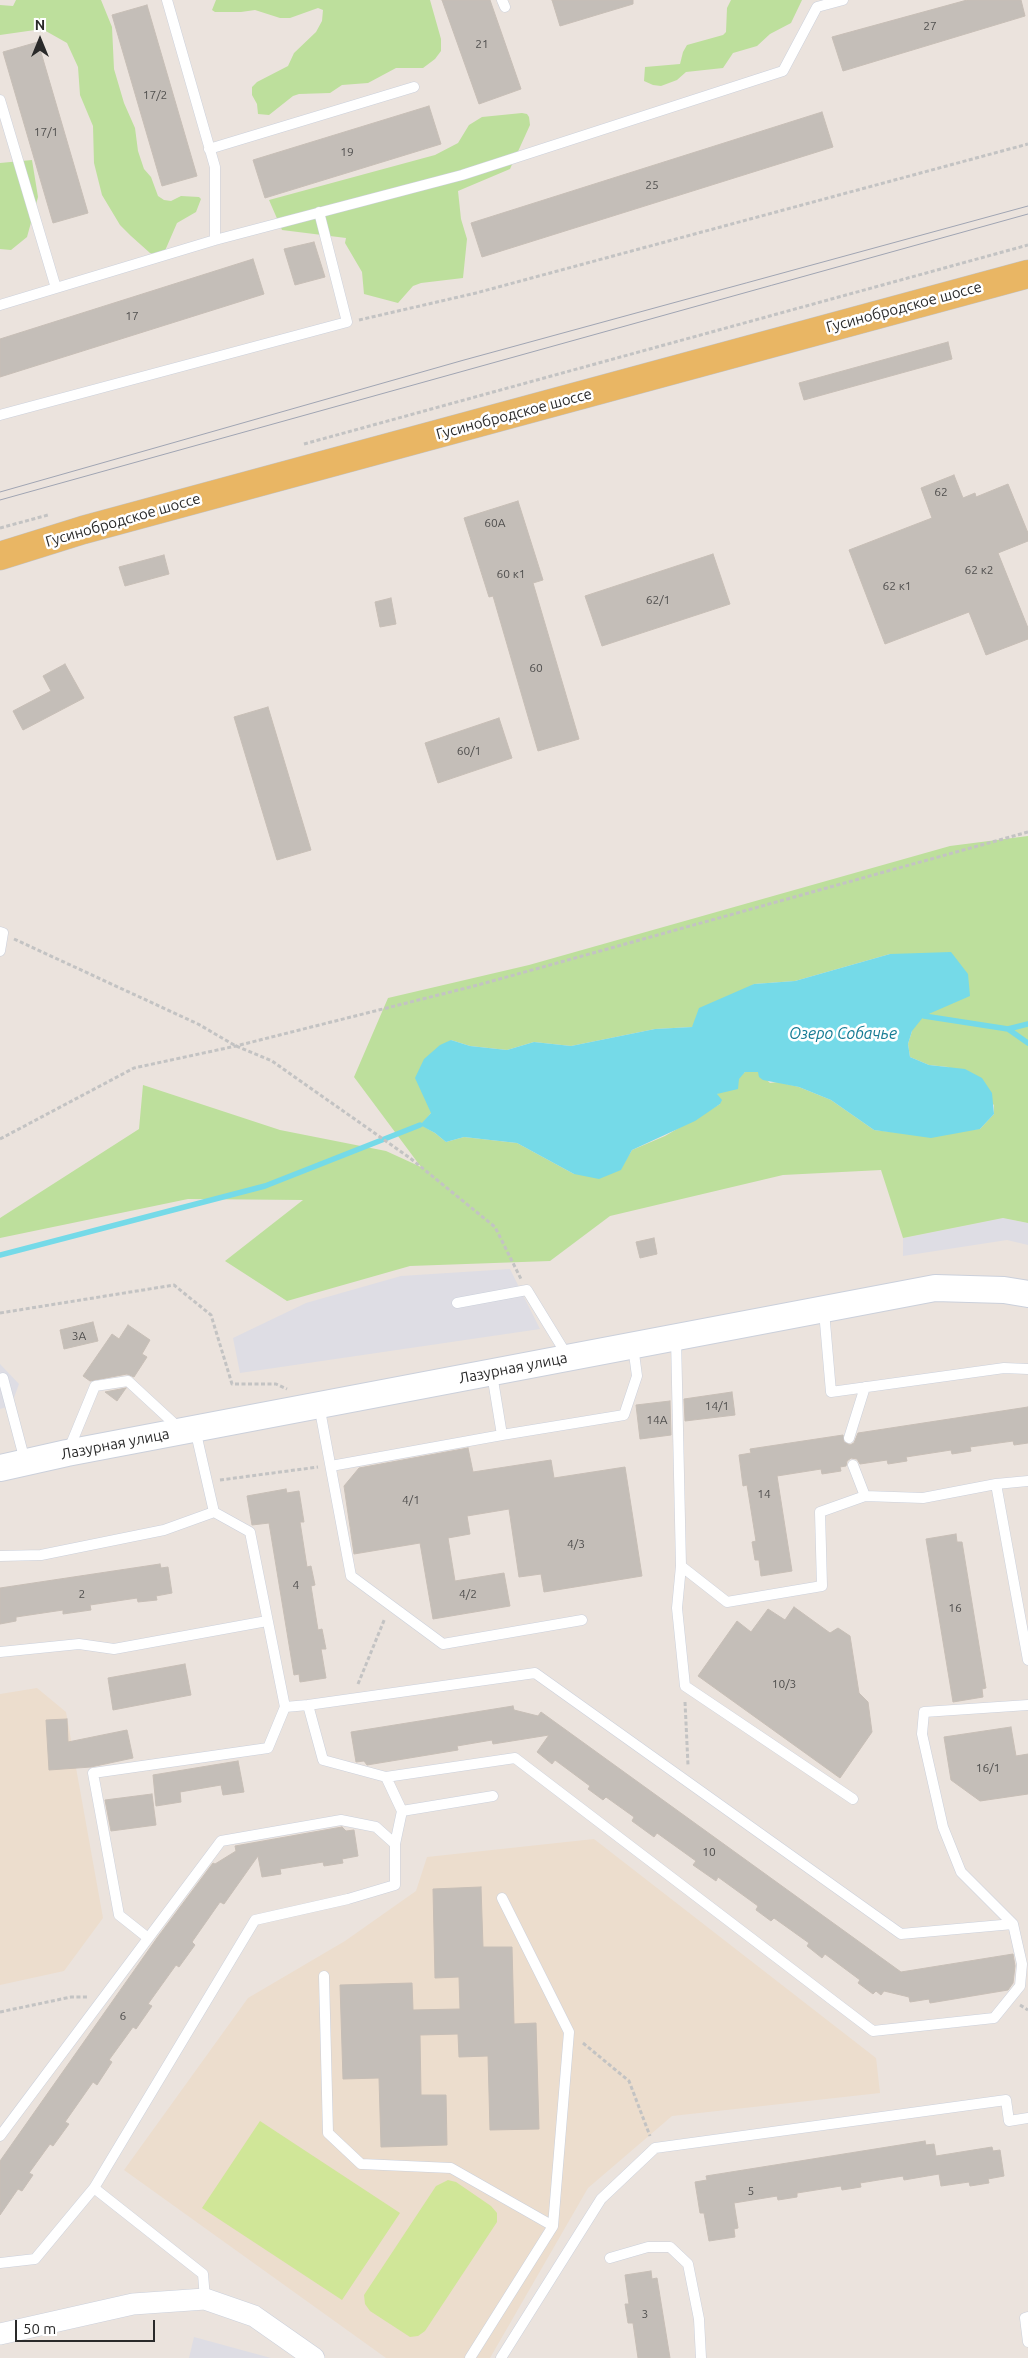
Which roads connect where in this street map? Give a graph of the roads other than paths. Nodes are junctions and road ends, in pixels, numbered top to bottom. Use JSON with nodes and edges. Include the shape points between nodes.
{"nodes":[{"id":1,"x":167,"y":0,"type":"edge"},
{"id":2,"x":843,"y":0,"type":"edge"},
{"id":3,"x":414,"y":87,"type":"dead end"},
{"id":4,"x":0,"y":100,"type":"edge"},
{"id":5,"x":209,"y":149,"type":"junction"},
{"id":6,"x":319,"y":212,"type":"junction"},
{"id":7,"x":215,"y":240,"type":"junction"},
{"id":8,"x":1028,"y":274,"type":"edge"},
{"id":9,"x":56,"y":288,"type":"junction"},
{"id":10,"x":0,"y":305,"type":"edge"},
{"id":11,"x":0,"y":415,"type":"edge"},
{"id":12,"x":0,"y":556,"type":"edge"},
{"id":13,"x":1,"y":932,"type":"edge"},
{"id":14,"x":0,"y":951,"type":"edge"},
{"id":15,"x":1028,"y":1294,"type":"edge"},
{"id":16,"x":457,"y":1303,"type":"dead end"},
{"id":17,"x":824,"y":1310,"type":"junction"},
{"id":18,"x":676,"y":1338,"type":"junction"},
{"id":19,"x":633,"y":1346,"type":"junction"},
{"id":20,"x":568,"y":1358,"type":"junction"},
{"id":21,"x":1028,"y":1369,"type":"edge"},
{"id":22,"x":492,"y":1373,"type":"junction"},
{"id":23,"x":0,"y":1379,"type":"edge"},
{"id":24,"x":865,"y":1386,"type":"junction"},
{"id":25,"x":318,"y":1405,"type":"junction"},
{"id":26,"x":189,"y":1430,"type":"junction"},
{"id":27,"x":502,"y":1435,"type":"junction"},
{"id":28,"x":849,"y":1438,"type":"dead end"},
{"id":29,"x":67,"y":1453,"type":"junction"},
{"id":30,"x":26,"y":1462,"type":"junction"},
{"id":31,"x":853,"y":1465,"type":"dead end"},
{"id":32,"x":331,"y":1466,"type":"junction"},
{"id":33,"x":0,"y":1468,"type":"edge"},
{"id":34,"x":1028,"y":1481,"type":"edge"},
{"id":35,"x":996,"y":1484,"type":"junction"},
{"id":36,"x":865,"y":1496,"type":"junction"},
{"id":37,"x":214,"y":1512,"type":"junction"},
{"id":38,"x":0,"y":1556,"type":"edge"},
{"id":39,"x":681,"y":1566,"type":"junction"},
{"id":40,"x":582,"y":1620,"type":"dead end"},
{"id":41,"x":267,"y":1621,"type":"junction"},
{"id":42,"x":0,"y":1652,"type":"edge"},
{"id":43,"x":1028,"y":1660,"type":"edge"},
{"id":44,"x":308,"y":1705,"type":"junction"},
{"id":45,"x":1028,"y":1705,"type":"edge"},
{"id":46,"x":285,"y":1707,"type":"junction"},
{"id":47,"x":386,"y":1777,"type":"junction"},
{"id":48,"x":493,"y":1796,"type":"dead end"},
{"id":49,"x":853,"y":1799,"type":"dead end"},
{"id":50,"x":402,"y":1811,"type":"junction"},
{"id":51,"x":395,"y":1844,"type":"junction"},
{"id":52,"x":502,"y":1898,"type":"dead end"},
{"id":53,"x":1013,"y":1924,"type":"junction"},
{"id":54,"x":148,"y":1938,"type":"junction"},
{"id":55,"x":324,"y":1976,"type":"dead end"},
{"id":56,"x":1028,"y":2118,"type":"edge"},
{"id":57,"x":0,"y":2136,"type":"edge"},
{"id":58,"x":94,"y":2188,"type":"junction"},
{"id":59,"x":552,"y":2226,"type":"junction"},
{"id":60,"x":610,"y":2258,"type":"dead end"},
{"id":61,"x":0,"y":2263,"type":"edge"},
{"id":62,"x":205,"y":2298,"type":"junction"},
{"id":63,"x":1028,"y":2317,"type":"edge"},
{"id":64,"x":0,"y":2334,"type":"edge"},
{"id":65,"x":1028,"y":2342,"type":"edge"},
{"id":66,"x":314,"y":2358,"type":"edge"},
{"id":67,"x":470,"y":2358,"type":"edge"},
{"id":68,"x":501,"y":2358,"type":"edge"},
{"id":69,"x":701,"y":2358,"type":"edge"}],
"edges":[{"from":1,"to":5,"type":"lane"},
{"from":2,"to":6,"type":"lane","via":[[817,7],[783,72],[462,175]]},
{"from":3,"to":5,"type":"lane"},
{"from":4,"to":9,"type":"lane"},
{"from":5,"to":7,"type":"lane","via":[[215,167]]},
{"from":6,"to":7,"type":"lane"},
{"from":6,"to":11,"type":"lane","via":[[347,322]]},
{"from":7,"to":9,"type":"lane"},
{"from":8,"to":12,"type":"main road","name":"Гусинобродское шоссе","via":[[83,530]]},
{"from":9,"to":10,"type":"lane"},
{"from":13,"to":14,"type":"lane"},
{"from":15,"to":17,"type":"street","name":"Лазурная улица","via":[[935,1288]]},
{"from":16,"to":20,"type":"lane","via":[[527,1290]]},
{"from":17,"to":18,"type":"street","name":"Лазурная улица"},
{"from":17,"to":24,"type":"lane","via":[[831,1392]]},
{"from":18,"to":19,"type":"street","name":"Лазурная улица"},
{"from":18,"to":39,"type":"lane"},
{"from":19,"to":20,"type":"street","name":"Лазурная улица"},
{"from":19,"to":27,"type":"lane","via":[[637,1376],[624,1415]]},
{"from":20,"to":22,"type":"street","name":"Лазурная улица"},
{"from":21,"to":24,"type":"lane","via":[[1004,1368]]},
{"from":22,"to":25,"type":"street","name":"Лазурная улица"},
{"from":22,"to":27,"type":"lane"},
{"from":23,"to":30,"type":"lane","via":[[3,1378]]},
{"from":24,"to":28,"type":"lane"},
{"from":25,"to":26,"type":"street","name":"Лазурная улица"},
{"from":25,"to":32,"type":"lane"},
{"from":26,"to":29,"type":"street","name":"Лазурная улица"},
{"from":26,"to":29,"type":"lane","via":[[128,1381],[94,1386]]},
{"from":26,"to":37,"type":"lane"},
{"from":27,"to":32,"type":"lane"},
{"from":29,"to":30,"type":"street","name":"Лазурная улица"},
{"from":30,"to":33,"type":"street","name":"Лазурная улица"},
{"from":31,"to":36,"type":"lane"},
{"from":32,"to":40,"type":"lane","via":[[351,1576],[443,1644]]},
{"from":34,"to":35,"type":"lane"},
{"from":35,"to":36,"type":"lane","via":[[923,1498]]},
{"from":35,"to":43,"type":"lane"},
{"from":36,"to":39,"type":"lane","via":[[820,1512],[822,1586],[727,1602]]},
{"from":37,"to":38,"type":"lane","via":[[164,1530],[40,1554]]},
{"from":37,"to":41,"type":"lane","via":[[250,1532]]},
{"from":39,"to":49,"type":"lane","via":[[676,1608],[684,1686]]},
{"from":41,"to":42,"type":"lane","via":[[114,1649],[79,1644]]},
{"from":41,"to":46,"type":"lane"},
{"from":44,"to":46,"type":"lane"},
{"from":44,"to":47,"type":"lane","via":[[323,1760]]},
{"from":44,"to":53,"type":"lane","via":[[535,1673],[901,1934]]},
{"from":45,"to":53,"type":"lane","via":[[924,1712],[922,1734],[943,1827],[961,1872]]},
{"from":46,"to":54,"type":"lane","via":[[268,1748],[93,1774],[119,1915]]},
{"from":47,"to":50,"type":"lane"},
{"from":47,"to":53,"type":"lane","via":[[515,1758],[873,2031],[994,2018],[1020,1986],[1022,1964]]},
{"from":48,"to":50,"type":"lane"},
{"from":50,"to":51,"type":"lane"},
{"from":51,"to":54,"type":"lane","via":[[376,1827],[341,1820],[221,1840]]},
{"from":51,"to":58,"type":"lane","via":[[395,1885],[255,1920]]},
{"from":52,"to":59,"type":"lane","via":[[569,2032]]},
{"from":54,"to":57,"type":"lane"},
{"from":55,"to":59,"type":"lane","via":[[328,2133],[361,2164],[451,2168]]},
{"from":56,"to":68,"type":"lane","via":[[1009,2121],[1006,2100],[655,2148],[601,2199]]},
{"from":58,"to":61,"type":"lane","via":[[35,2259]]},
{"from":58,"to":62,"type":"lane","via":[[203,2274]]},
{"from":59,"to":67,"type":"lane"},
{"from":60,"to":69,"type":"lane","via":[[648,2247],[670,2247],[688,2264],[699,2319]]},
{"from":62,"to":64,"type":"street","via":[[133,2304]]},
{"from":62,"to":66,"type":"street","via":[[254,2316]]},
{"from":63,"to":65,"type":"lane","via":[[1025,2318]]}]}
